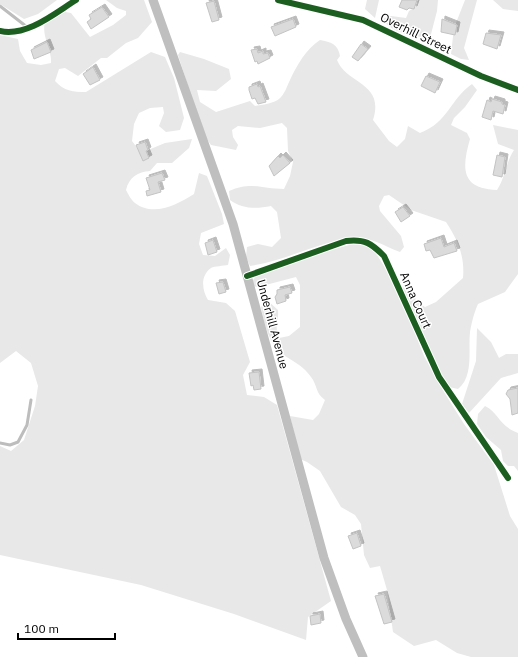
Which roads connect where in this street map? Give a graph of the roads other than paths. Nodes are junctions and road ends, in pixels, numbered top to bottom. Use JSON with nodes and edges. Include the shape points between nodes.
{"nodes":[{"id":1,"x":76,"y":0,"type":"edge"},
{"id":2,"x":153,"y":0,"type":"edge"},
{"id":3,"x":278,"y":0,"type":"edge"},
{"id":4,"x":0,"y":6,"type":"edge"},
{"id":5,"x":27,"y":28,"type":"junction"},
{"id":6,"x":0,"y":31,"type":"edge"},
{"id":7,"x":518,"y":90,"type":"edge"},
{"id":8,"x":247,"y":276,"type":"junction"},
{"id":9,"x":31,"y":400,"type":"dead end"},
{"id":10,"x":0,"y":443,"type":"edge"},
{"id":11,"x":508,"y":478,"type":"dead end"},
{"id":12,"x":363,"y":657,"type":"edge"}],
"edges":[{"from":1,"to":5,"type":"street"},
{"from":2,"to":8,"type":"main road","name":"Underhill Avenue","via":[[225,200]]},
{"from":3,"to":7,"type":"street","name":"Overhill Street","via":[[363,20],[481,76]]},
{"from":4,"to":5,"type":"lane"},
{"from":5,"to":6,"type":"street","via":[[11,32]]},
{"from":8,"to":11,"type":"street","name":"Anna Court","via":[[346,241],[361,240],[374,246],[384,256],[439,377]]},
{"from":8,"to":12,"type":"main road","name":"Underhill Avenue","via":[[322,550],[346,619]]},
{"from":9,"to":10,"type":"lane","via":[[27,425],[18,442],[10,445]]}]}
